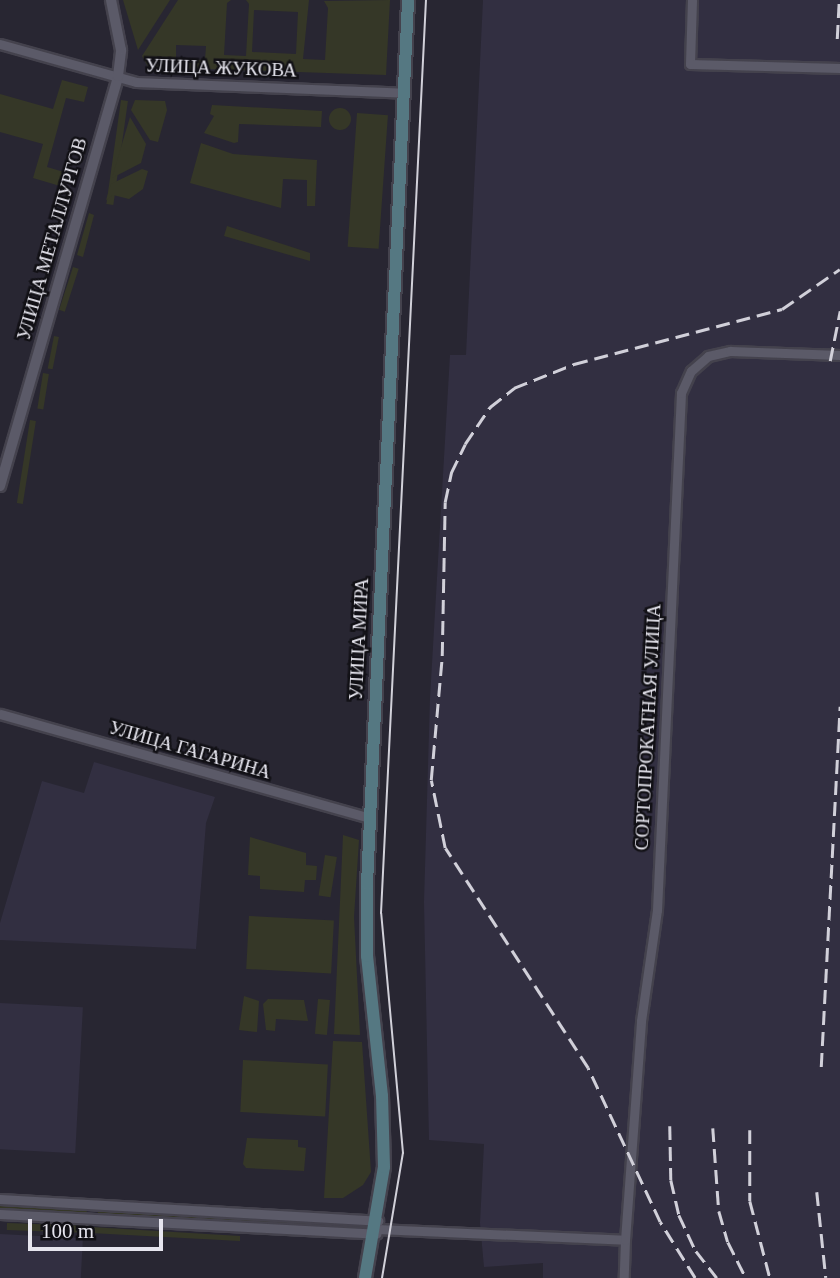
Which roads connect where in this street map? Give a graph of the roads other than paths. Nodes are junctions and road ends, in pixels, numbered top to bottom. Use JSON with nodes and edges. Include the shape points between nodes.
{"nodes":[{"id":1,"x":111,"y":0,"type":"edge"},
{"id":2,"x":408,"y":0,"type":"edge"},
{"id":3,"x":692,"y":0,"type":"edge"},
{"id":4,"x":0,"y":44,"type":"edge"},
{"id":5,"x":840,"y":68,"type":"edge"},
{"id":6,"x":118,"y":76,"type":"junction"},
{"id":7,"x":405,"y":93,"type":"junction"},
{"id":8,"x":840,"y":355,"type":"edge"},
{"id":9,"x":0,"y":486,"type":"edge"},
{"id":10,"x":0,"y":714,"type":"edge"},
{"id":11,"x":370,"y":818,"type":"junction"},
{"id":12,"x":0,"y":1199,"type":"edge"},
{"id":13,"x":93,"y":1205,"type":"junction"},
{"id":14,"x":0,"y":1214,"type":"edge"},
{"id":15,"x":93,"y":1220,"type":"junction"},
{"id":16,"x":377,"y":1228,"type":"junction"},
{"id":17,"x":625,"y":1240,"type":"junction"},
{"id":18,"x":365,"y":1278,"type":"edge"},
{"id":19,"x":624,"y":1278,"type":"edge"}],
"edges":[{"from":1,"to":6,"type":"street","name":"УЛИЦА МЕТАЛЛУРГОВ","via":[[120,41]]},
{"from":2,"to":7,"type":"main road","name":"УЛИЦА МИРА"},
{"from":3,"to":5,"type":"street","via":[[690,64]]},
{"from":4,"to":6,"type":"street","name":"УЛИЦА ЖУКОВА"},
{"from":6,"to":7,"type":"street","name":"УЛИЦА ЖУКОВА","via":[[164,83]]},
{"from":6,"to":9,"type":"street","name":"УЛИЦА МЕТАЛЛУРГОВ"},
{"from":7,"to":11,"type":"main road","name":"УЛИЦА МИРА"},
{"from":8,"to":17,"type":"street","name":"СОРТОПРОКАТНАЯ УЛИЦА","via":[[730,351],[708,356],[691,371],[681,393],[657,909],[641,1021]]},
{"from":10,"to":11,"type":"street","name":"УЛИЦА ГАГАРИНА"},
{"from":11,"to":16,"type":"main road","name":"УЛИЦА МИРА","via":[[366,930],[385,1130]]},
{"from":12,"to":13,"type":"street"},
{"from":13,"to":15,"type":"street"},
{"from":13,"to":16,"type":"street"},
{"from":14,"to":15,"type":"street"},
{"from":15,"to":16,"type":"street"},
{"from":16,"to":17,"type":"street"},
{"from":16,"to":18,"type":"main road","name":"УЛИЦА МИРА"},
{"from":17,"to":19,"type":"street"}]}
